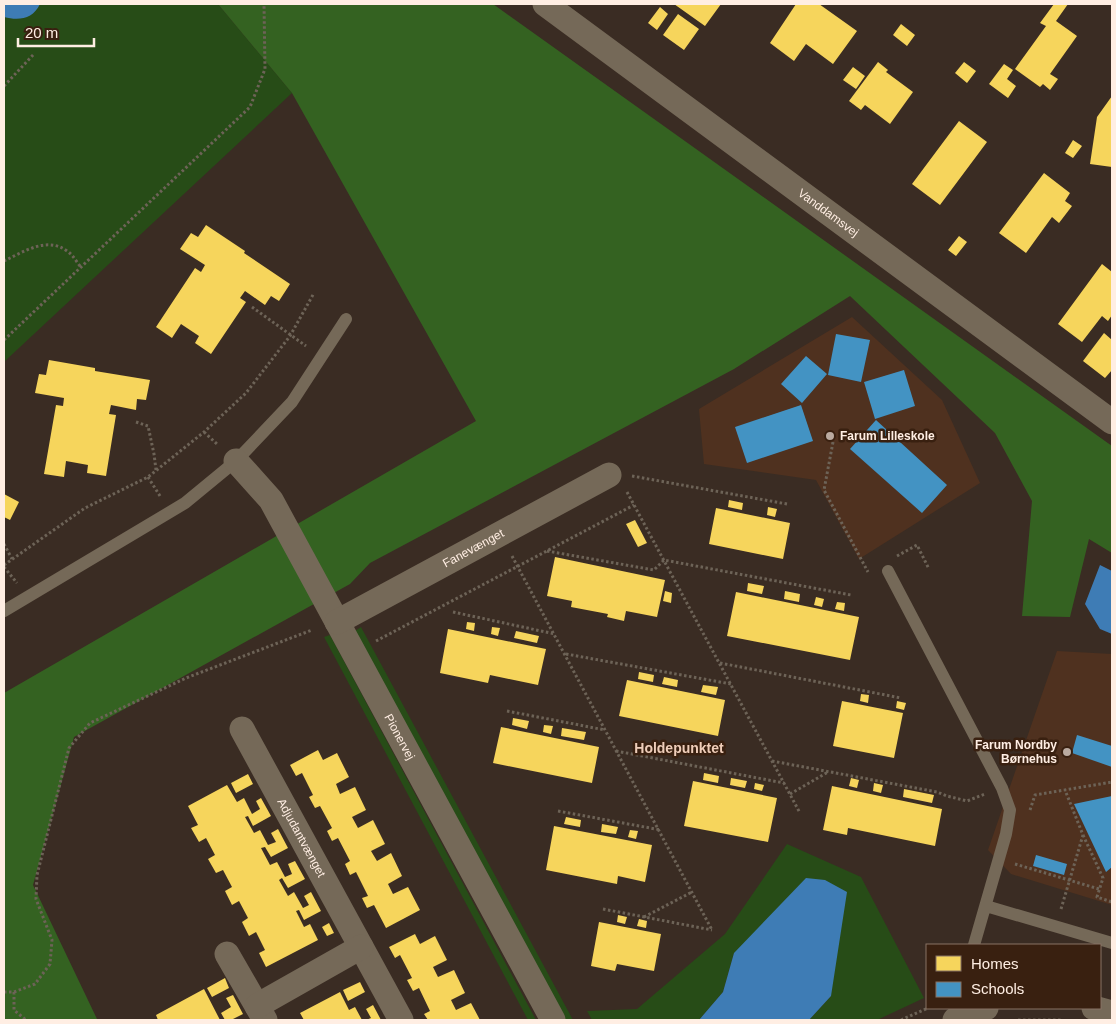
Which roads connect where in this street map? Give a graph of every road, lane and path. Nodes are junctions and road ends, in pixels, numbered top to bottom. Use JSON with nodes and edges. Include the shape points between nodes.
{"nodes":[{"id":1,"x":264,"y":4,"type":"edge"},
{"id":2,"x":545,"y":4,"type":"edge"},
{"id":3,"x":34,"y":54,"type":"dead end"},
{"id":4,"x":4,"y":86,"type":"edge"},
{"id":5,"x":4,"y":261,"type":"edge"},
{"id":6,"x":80,"y":266,"type":"junction"},
{"id":7,"x":314,"y":293,"type":"dead end"},
{"id":8,"x":252,"y":308,"type":"dead end"},
{"id":9,"x":346,"y":318,"type":"dead end"},
{"id":10,"x":290,"y":336,"type":"junction"},
{"id":11,"x":4,"y":340,"type":"edge"},
{"id":12,"x":322,"y":356,"type":"junction"},
{"id":13,"x":136,"y":422,"type":"dead end"},
{"id":14,"x":1112,"y":422,"type":"edge"},
{"id":15,"x":833,"y":442,"type":"dead end"},
{"id":16,"x":236,"y":461,"type":"junction"},
{"id":17,"x":156,"y":471,"type":"junction"},
{"id":18,"x":613,"y":474,"type":"junction"},
{"id":19,"x":787,"y":504,"type":"dead end"},
{"id":20,"x":634,"y":505,"type":"junction"},
{"id":21,"x":500,"y":535,"type":"junction"},
{"id":22,"x":4,"y":544,"type":"edge"},
{"id":23,"x":547,"y":551,"type":"junction"},
{"id":24,"x":12,"y":559,"type":"junction"},
{"id":25,"x":664,"y":560,"type":"junction"},
{"id":26,"x":4,"y":565,"type":"edge"},
{"id":27,"x":518,"y":566,"type":"junction"},
{"id":28,"x":888,"y":571,"type":"dead end"},
{"id":29,"x":872,"y":580,"type":"dead end"},
{"id":30,"x":851,"y":595,"type":"dead end"},
{"id":31,"x":4,"y":611,"type":"edge"},
{"id":32,"x":453,"y":612,"type":"dead end"},
{"id":33,"x":337,"y":622,"type":"junction"},
{"id":34,"x":555,"y":634,"type":"junction"},
{"id":35,"x":376,"y":642,"type":"dead end"},
{"id":36,"x":565,"y":654,"type":"junction"},
{"id":37,"x":719,"y":663,"type":"junction"},
{"id":38,"x":731,"y":684,"type":"junction"},
{"id":39,"x":901,"y":698,"type":"dead end"},
{"id":40,"x":507,"y":711,"type":"dead end"},
{"id":41,"x":242,"y":729,"type":"dead end"},
{"id":42,"x":605,"y":730,"type":"junction"},
{"id":43,"x":615,"y":751,"type":"junction"},
{"id":44,"x":772,"y":761,"type":"junction"},
{"id":45,"x":829,"y":771,"type":"junction"},
{"id":46,"x":1112,"y":782,"type":"edge"},
{"id":47,"x":784,"y":783,"type":"junction"},
{"id":48,"x":1065,"y":790,"type":"junction"},
{"id":49,"x":790,"y":794,"type":"junction"},
{"id":50,"x":990,"y":800,"type":"dead end"},
{"id":51,"x":558,"y":811,"type":"dead end"},
{"id":52,"x":1030,"y":812,"type":"dead end"},
{"id":53,"x":800,"y":813,"type":"dead end"},
{"id":54,"x":660,"y":830,"type":"junction"},
{"id":55,"x":1083,"y":835,"type":"junction"},
{"id":56,"x":1017,"y":855,"type":"dead end"},
{"id":57,"x":1015,"y":864,"type":"junction"},
{"id":58,"x":1012,"y":873,"type":"dead end"},
{"id":59,"x":1070,"y":880,"type":"junction"},
{"id":60,"x":1099,"y":889,"type":"junction"},
{"id":61,"x":692,"y":892,"type":"junction"},
{"id":62,"x":1112,"y":902,"type":"edge"},
{"id":63,"x":986,"y":906,"type":"junction"},
{"id":64,"x":603,"y":910,"type":"dead end"},
{"id":65,"x":643,"y":917,"type":"junction"},
{"id":66,"x":1055,"y":926,"type":"junction"},
{"id":67,"x":1112,"y":943,"type":"edge"},
{"id":68,"x":974,"y":944,"type":"edge"},
{"id":69,"x":361,"y":947,"type":"junction"},
{"id":70,"x":227,"y":954,"type":"dead end"},
{"id":71,"x":4,"y":992,"type":"edge"},
{"id":72,"x":14,"y":992,"type":"junction"},
{"id":73,"x":926,"y":1009,"type":"edge"},
{"id":74,"x":1097,"y":1009,"type":"edge"},
{"id":75,"x":261,"y":1013,"type":"edge"},
{"id":76,"x":1112,"y":1014,"type":"edge"},
{"id":77,"x":26,"y":1020,"type":"edge"},
{"id":78,"x":401,"y":1020,"type":"edge"},
{"id":79,"x":553,"y":1020,"type":"edge"},
{"id":80,"x":901,"y":1020,"type":"edge"},
{"id":81,"x":1018,"y":1020,"type":"edge"},
{"id":82,"x":1061,"y":1020,"type":"edge"}],
"edges":[{"from":1,"to":6,"type":"path","via":[[265,69],[250,107]]},
{"from":2,"to":14,"type":"street","name":"Vanddamsvej"},
{"from":3,"to":4,"type":"path"},
{"from":5,"to":6,"type":"path","via":[[28,249],[53,245],[66,250]]},
{"from":6,"to":11,"type":"path"},
{"from":7,"to":10,"type":"path"},
{"from":8,"to":10,"type":"path"},
{"from":9,"to":12,"type":"lane"},
{"from":10,"to":12,"type":"path"},
{"from":10,"to":17,"type":"path","via":[[246,393]]},
{"from":12,"to":16,"type":"lane","via":[[292,402]]},
{"from":13,"to":17,"type":"path","via":[[148,426]]},
{"from":15,"to":29,"type":"path","via":[[824,490]]},
{"from":16,"to":31,"type":"lane","via":[[185,503]]},
{"from":16,"to":33,"type":"street","name":"Pionervej","via":[[271,500]]},
{"from":17,"to":24,"type":"path","via":[[85,508]]},
{"from":18,"to":19,"type":"path"},
{"from":18,"to":20,"type":"path"},
{"from":18,"to":21,"type":"street","name":"Fanevænget"},
{"from":20,"to":23,"type":"path"},
{"from":20,"to":25,"type":"path"},
{"from":21,"to":27,"type":"path"},
{"from":21,"to":33,"type":"street","name":"Fanevænget"},
{"from":22,"to":24,"type":"path"},
{"from":23,"to":25,"type":"path","via":[[654,570]]},
{"from":23,"to":27,"type":"path"},
{"from":24,"to":26,"type":"path"},
{"from":25,"to":30,"type":"path"},
{"from":25,"to":37,"type":"path"},
{"from":27,"to":34,"type":"path"},
{"from":27,"to":35,"type":"path"},
{"from":28,"to":63,"type":"lane","via":[[1002,788],[1010,810]]},
{"from":32,"to":34,"type":"path"},
{"from":33,"to":72,"type":"path","via":[[186,678],[90,723],[69,748],[37,874],[36,899],[52,940],[50,964],[35,984]]},
{"from":33,"to":79,"type":"street","name":"Pionervej"},
{"from":34,"to":36,"type":"path"},
{"from":36,"to":38,"type":"path"},
{"from":36,"to":42,"type":"path"},
{"from":37,"to":38,"type":"path"},
{"from":37,"to":39,"type":"path"},
{"from":38,"to":44,"type":"path"},
{"from":40,"to":42,"type":"path"},
{"from":41,"to":69,"type":"street","name":"Adjudantvænget"},
{"from":42,"to":43,"type":"path"},
{"from":43,"to":47,"type":"path"},
{"from":43,"to":54,"type":"path"},
{"from":44,"to":45,"type":"path"},
{"from":44,"to":47,"type":"path"},
{"from":45,"to":49,"type":"path"},
{"from":45,"to":50,"type":"path","via":[[967,801],[986,793]]},
{"from":46,"to":48,"type":"path"},
{"from":47,"to":49,"type":"path"},
{"from":48,"to":52,"type":"path","via":[[1035,795]]},
{"from":48,"to":55,"type":"path"},
{"from":49,"to":53,"type":"path"},
{"from":51,"to":54,"type":"path"},
{"from":54,"to":61,"type":"path"},
{"from":55,"to":59,"type":"path"},
{"from":55,"to":60,"type":"path","via":[[1102,878]]},
{"from":56,"to":57,"type":"path"},
{"from":57,"to":58,"type":"path"},
{"from":57,"to":59,"type":"path"},
{"from":59,"to":60,"type":"path"},
{"from":59,"to":66,"type":"path"},
{"from":60,"to":62,"type":"path","via":[[1097,897]]},
{"from":61,"to":65,"type":"path"},
{"from":61,"to":65,"type":"path","via":[[712,930]]},
{"from":63,"to":66,"type":"lane"},
{"from":63,"to":68,"type":"lane"},
{"from":64,"to":65,"type":"path"},
{"from":66,"to":67,"type":"lane"},
{"from":69,"to":75,"type":"street"},
{"from":69,"to":78,"type":"street","name":"Adjudantvænget"},
{"from":70,"to":75,"type":"street"},
{"from":71,"to":72,"type":"path"},
{"from":72,"to":77,"type":"path","via":[[14,1010]]},
{"from":73,"to":80,"type":"path"},
{"from":74,"to":76,"type":"street"},
{"from":81,"to":82,"type":"path"}]}
